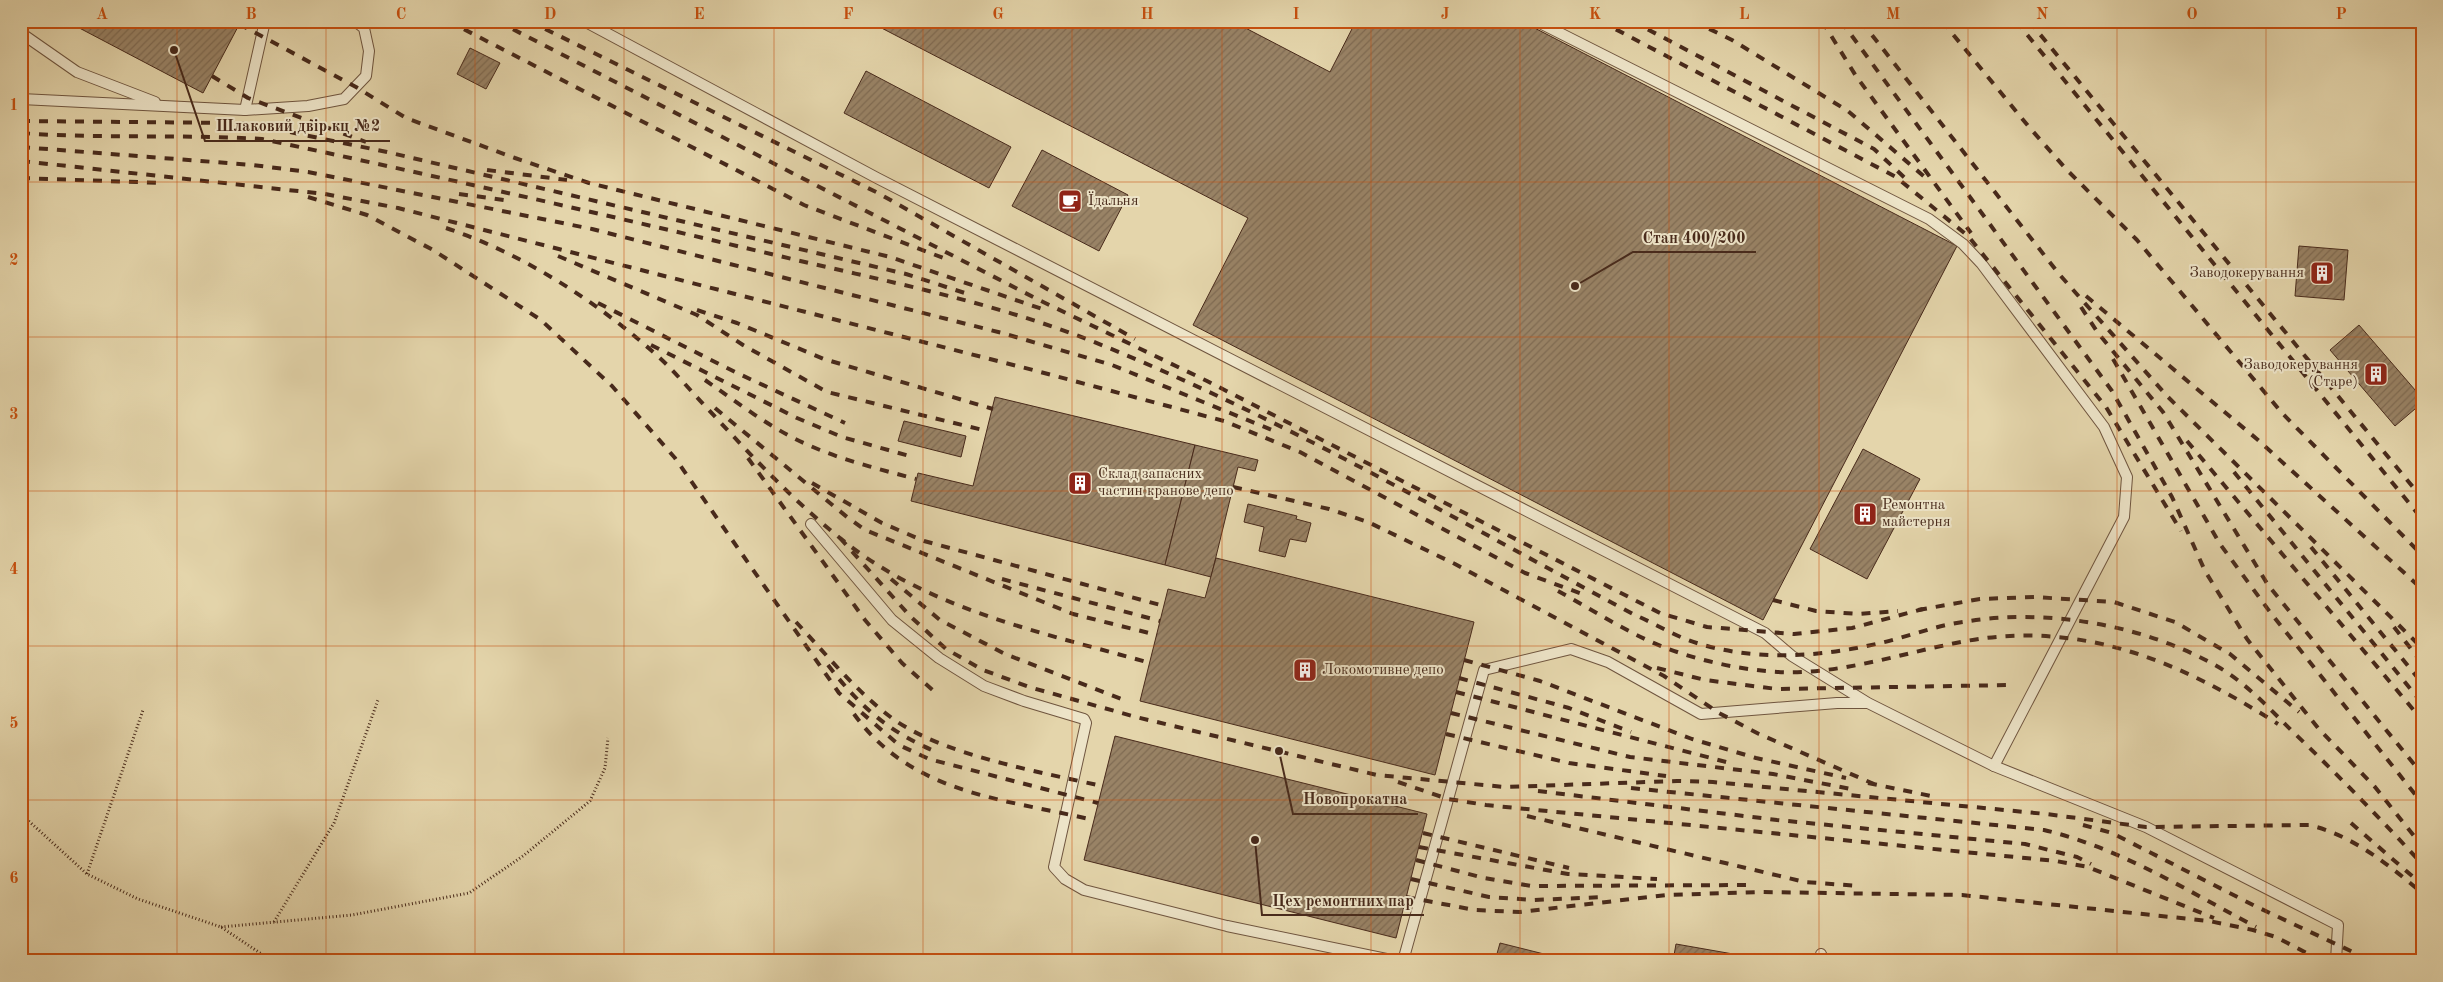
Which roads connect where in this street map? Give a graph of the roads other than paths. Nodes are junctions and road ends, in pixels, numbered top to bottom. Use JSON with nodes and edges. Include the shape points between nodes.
{"nodes":[{"id":1,"x":265,"y":21,"type":"edge"},
{"id":2,"x":355,"y":21,"type":"edge"},
{"id":3,"x":584,"y":21,"type":"edge"},
{"id":4,"x":1536,"y":21,"type":"edge"},
{"id":5,"x":21,"y":33,"type":"edge"},
{"id":6,"x":21,"y":99,"type":"edge"},
{"id":7,"x":167,"y":106,"type":"junction"},
{"id":8,"x":245,"y":110,"type":"junction"},
{"id":9,"x":811,"y":524,"type":"dead end"},
{"id":10,"x":1868,"y":702,"type":"junction"},
{"id":11,"x":1994,"y":766,"type":"junction"},
{"id":12,"x":1396,"y":961,"type":"edge"},
{"id":13,"x":1403,"y":961,"type":"edge"},
{"id":14,"x":2336,"y":961,"type":"edge"}],
"edges":[{"from":1,"to":8,"type":"lane"},
{"from":2,"to":8,"type":"lane","via":[[364,28],[369,51],[366,76],[344,99],[308,106]]},
{"from":3,"to":10,"type":"lane","via":[[886,182],[1766,633],[1792,656]]},
{"from":4,"to":11,"type":"lane","via":[[1929,219],[1963,244],[1981,263],[2104,426],[2127,477],[2124,517]]},
{"from":5,"to":7,"type":"lane","via":[[77,72]]},
{"from":6,"to":7,"type":"lane"},
{"from":7,"to":8,"type":"lane"},
{"from":9,"to":12,"type":"lane","via":[[892,620],[940,658],[984,686],[1084,719],[1086,723],[1072,796],[1054,867],[1064,879],[1084,890],[1227,926]]},
{"from":10,"to":11,"type":"lane"},
{"from":10,"to":13,"type":"lane","via":[[1701,714],[1608,662],[1571,649],[1484,670]]},
{"from":11,"to":14,"type":"lane","via":[[2146,828],[2338,925]]}]}
